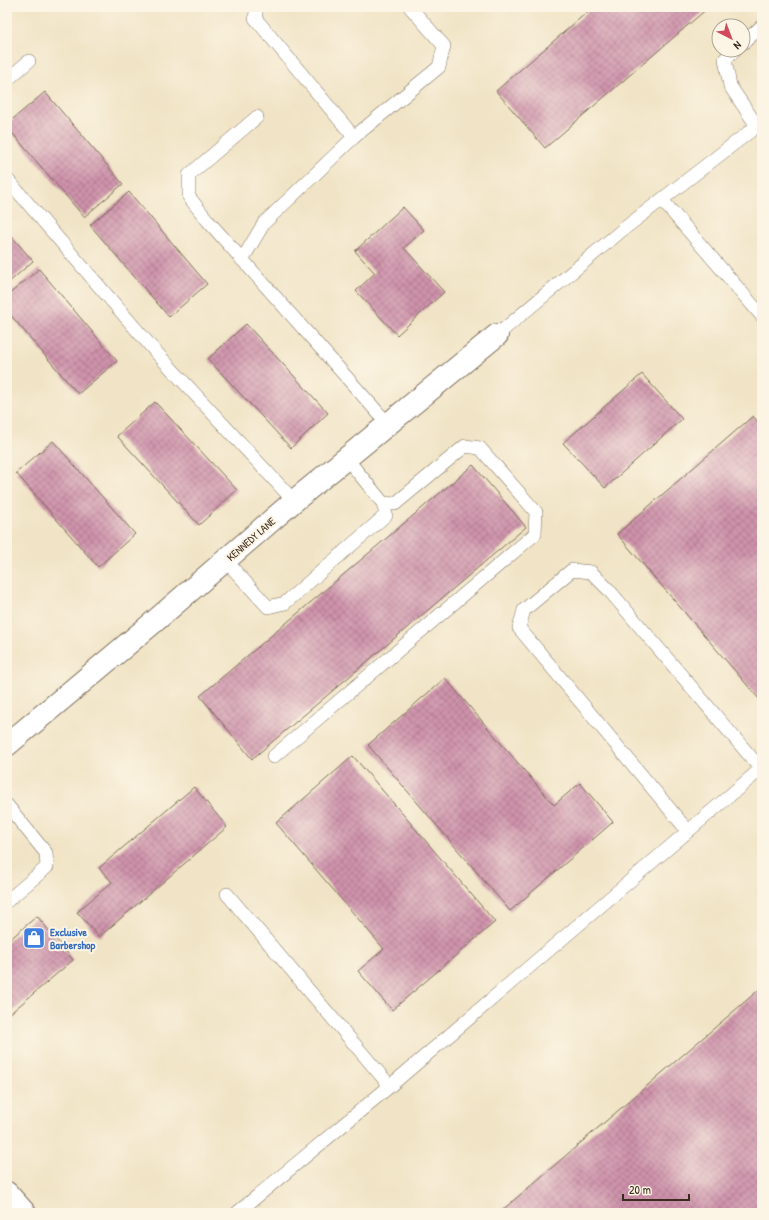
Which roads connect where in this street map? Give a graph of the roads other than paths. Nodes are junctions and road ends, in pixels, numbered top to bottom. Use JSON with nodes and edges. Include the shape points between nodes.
{"nodes":[{"id":1,"x":257,"y":7,"type":"edge"},
{"id":2,"x":410,"y":7,"type":"edge"},
{"id":3,"x":762,"y":26,"type":"edge"},
{"id":4,"x":751,"y":36,"type":"edge"},
{"id":5,"x":726,"y":58,"type":"edge"},
{"id":6,"x":29,"y":62,"type":"dead end"},
{"id":7,"x":7,"y":80,"type":"edge"},
{"id":8,"x":257,"y":117,"type":"dead end"},
{"id":9,"x":760,"y":127,"type":"edge"},
{"id":10,"x":354,"y":137,"type":"junction"},
{"id":11,"x":7,"y":179,"type":"edge"},
{"id":12,"x":662,"y":200,"type":"junction"},
{"id":13,"x":242,"y":260,"type":"junction"},
{"id":14,"x":762,"y":316,"type":"edge"},
{"id":15,"x":497,"y":335,"type":"joint"},
{"id":16,"x":388,"y":424,"type":"junction"},
{"id":17,"x":347,"y":459,"type":"junction"},
{"id":18,"x":294,"y":501,"type":"junction"},
{"id":19,"x":383,"y":503,"type":"junction"},
{"id":20,"x":226,"y":560,"type":"junction"},
{"id":21,"x":7,"y":745,"type":"edge"},
{"id":22,"x":273,"y":757,"type":"dead end"},
{"id":23,"x":762,"y":769,"type":"edge"},
{"id":24,"x":7,"y":805,"type":"edge"},
{"id":25,"x":688,"y":831,"type":"junction"},
{"id":26,"x":228,"y":894,"type":"dead end"},
{"id":27,"x":7,"y":901,"type":"edge"},
{"id":28,"x":390,"y":1086,"type":"junction"},
{"id":29,"x":7,"y":1193,"type":"edge"},
{"id":30,"x":25,"y":1213,"type":"edge"},
{"id":31,"x":238,"y":1213,"type":"edge"}],
"edges":[{"from":1,"to":10,"type":"lane","via":[[255,18]]},
{"from":2,"to":10,"type":"lane","via":[[444,46],[439,67]]},
{"from":3,"to":4,"type":"lane"},
{"from":5,"to":9,"type":"lane","via":[[730,86]]},
{"from":6,"to":7,"type":"lane"},
{"from":8,"to":13,"type":"lane","via":[[189,174],[189,197]]},
{"from":9,"to":12,"type":"lane"},
{"from":10,"to":13,"type":"lane","via":[[264,223]]},
{"from":11,"to":18,"type":"lane","via":[[154,350]]},
{"from":12,"to":14,"type":"lane"},
{"from":12,"to":15,"type":"lane"},
{"from":13,"to":16,"type":"lane"},
{"from":15,"to":16,"type":"street","name":"KENNEDY LANE"},
{"from":16,"to":17,"type":"street","name":"KENNEDY LANE"},
{"from":17,"to":18,"type":"street","name":"KENNEDY LANE"},
{"from":17,"to":19,"type":"lane"},
{"from":18,"to":20,"type":"street","name":"KENNEDY LANE"},
{"from":19,"to":20,"type":"lane","via":[[386,515],[285,603],[268,607]]},
{"from":19,"to":22,"type":"lane","via":[[395,504],[465,446],[480,448],[536,512],[535,534]]},
{"from":20,"to":21,"type":"street","name":"KENNEDY LANE"},
{"from":23,"to":25,"type":"lane"},
{"from":23,"to":25,"type":"lane","via":[[591,572],[572,570],[524,610],[519,628]]},
{"from":24,"to":27,"type":"lane","via":[[46,853],[47,867]]},
{"from":25,"to":28,"type":"lane"},
{"from":26,"to":28,"type":"lane"},
{"from":28,"to":31,"type":"lane"},
{"from":29,"to":30,"type":"street"}]}
